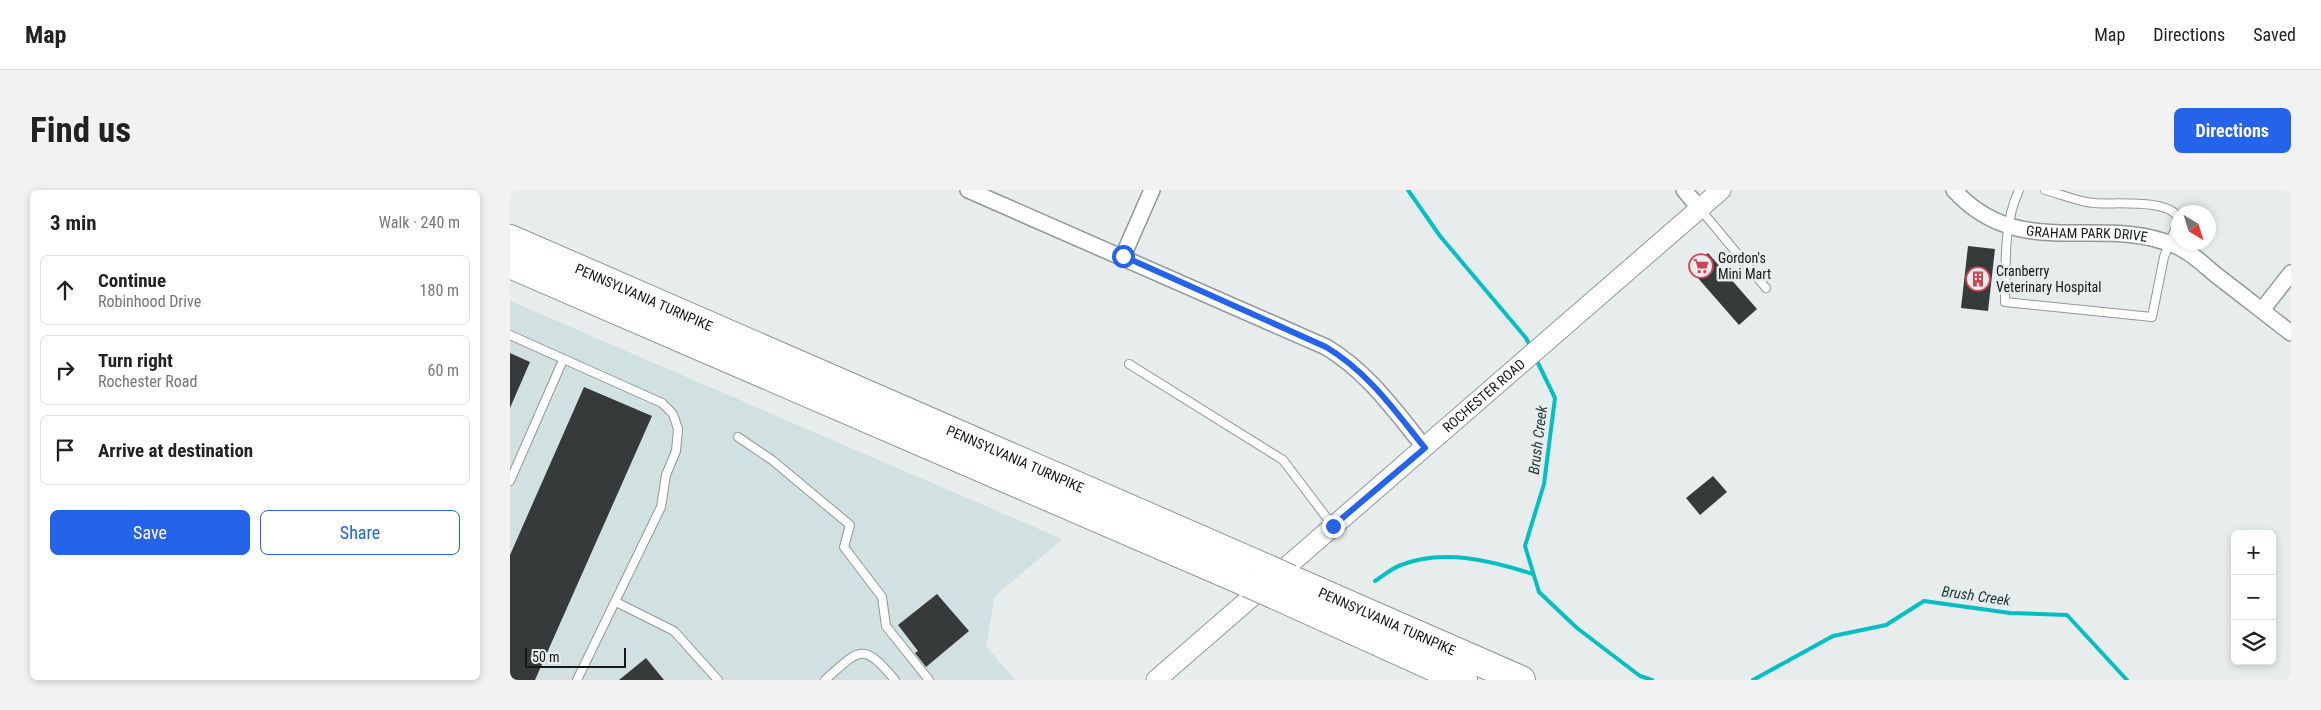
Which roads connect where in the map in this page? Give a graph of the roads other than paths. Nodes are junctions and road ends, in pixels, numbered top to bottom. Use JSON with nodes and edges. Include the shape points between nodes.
{"nodes":[{"id":1,"x":968,"y":190,"type":"edge"},
{"id":2,"x":1152,"y":190,"type":"edge"},
{"id":3,"x":1684,"y":190,"type":"edge"},
{"id":4,"x":1720,"y":190,"type":"edge"},
{"id":5,"x":1954,"y":190,"type":"edge"},
{"id":6,"x":2019,"y":190,"type":"edge"},
{"id":7,"x":2045,"y":190,"type":"edge"},
{"id":8,"x":1700,"y":209,"type":"junction"},
{"id":9,"x":2171,"y":212,"type":"edge"},
{"id":10,"x":2009,"y":226,"type":"junction"},
{"id":11,"x":510,"y":239,"type":"edge"},
{"id":12,"x":2171,"y":239,"type":"edge"},
{"id":13,"x":2169,"y":244,"type":"junction"},
{"id":14,"x":1123,"y":256,"type":"junction"},
{"id":15,"x":510,"y":264,"type":"edge"},
{"id":16,"x":2291,"y":273,"type":"edge"},
{"id":17,"x":1766,"y":288,"type":"dead end"},
{"id":18,"x":2262,"y":310,"type":"junction"},
{"id":19,"x":2291,"y":333,"type":"edge"},
{"id":20,"x":510,"y":335,"type":"edge"},
{"id":21,"x":563,"y":360,"type":"junction"},
{"id":22,"x":1129,"y":364,"type":"dead end"},
{"id":23,"x":738,"y":437,"type":"dead end"},
{"id":24,"x":1425,"y":448,"type":"junction"},
{"id":25,"x":510,"y":481,"type":"edge"},
{"id":26,"x":1333,"y":526,"type":"junction"},
{"id":27,"x":1270,"y":581,"type":"junction"},
{"id":28,"x":616,"y":602,"type":"junction"},
{"id":29,"x":578,"y":680,"type":"edge"},
{"id":30,"x":718,"y":680,"type":"edge"},
{"id":31,"x":825,"y":680,"type":"edge"},
{"id":32,"x":895,"y":680,"type":"edge"},
{"id":33,"x":929,"y":680,"type":"edge"},
{"id":34,"x":1156,"y":680,"type":"edge"},
{"id":35,"x":1464,"y":680,"type":"edge"},
{"id":36,"x":1521,"y":680,"type":"edge"}],
"edges":[{"from":1,"to":14,"type":"street"},
{"from":2,"to":14,"type":"street"},
{"from":3,"to":8,"type":"street"},
{"from":4,"to":8,"type":"street","name":"ROCHESTER ROAD"},
{"from":5,"to":10,"type":"street","name":"GRAHAM PARK DRIVE","via":[[1983,214]]},
{"from":6,"to":10,"type":"lane"},
{"from":7,"to":9,"type":"lane","via":[[2092,203],[2149,204]]},
{"from":8,"to":17,"type":"lane"},
{"from":8,"to":24,"type":"street","name":"ROCHESTER ROAD"},
{"from":10,"to":13,"type":"street","name":"GRAHAM PARK DRIVE","via":[[2042,233],[2130,235]]},
{"from":10,"to":13,"type":"lane","via":[[2005,302],[2152,317]]},
{"from":11,"to":27,"type":"highway","name":"PENNSYLVANIA TURNPIKE"},
{"from":12,"to":13,"type":"lane"},
{"from":13,"to":18,"type":"street","name":"GRAHAM PARK DRIVE","via":[[2189,254]]},
{"from":14,"to":24,"type":"street","via":[[1347,359],[1363,373]]},
{"from":15,"to":27,"type":"highway","name":"PENNSYLVANIA TURNPIKE"},
{"from":16,"to":18,"type":"street"},
{"from":18,"to":19,"type":"street","name":"GRAHAM PARK DRIVE"},
{"from":20,"to":21,"type":"lane"},
{"from":21,"to":25,"type":"lane"},
{"from":21,"to":28,"type":"lane","via":[[662,403],[673,414],[678,429],[676,451],[666,475],[661,507]]},
{"from":22,"to":26,"type":"lane","via":[[1283,460]]},
{"from":23,"to":33,"type":"lane","via":[[772,460],[850,525],[844,547],[882,597],[886,626]]},
{"from":24,"to":26,"type":"street","name":"ROCHESTER ROAD"},
{"from":26,"to":34,"type":"street","name":"ROCHESTER ROAD"},
{"from":27,"to":35,"type":"highway","name":"PENNSYLVANIA TURNPIKE"},
{"from":27,"to":36,"type":"highway","name":"PENNSYLVANIA TURNPIKE"},
{"from":28,"to":29,"type":"lane"},
{"from":28,"to":30,"type":"lane","via":[[674,631]]},
{"from":31,"to":32,"type":"lane","via":[[854,654],[862,652],[878,660]]}]}
